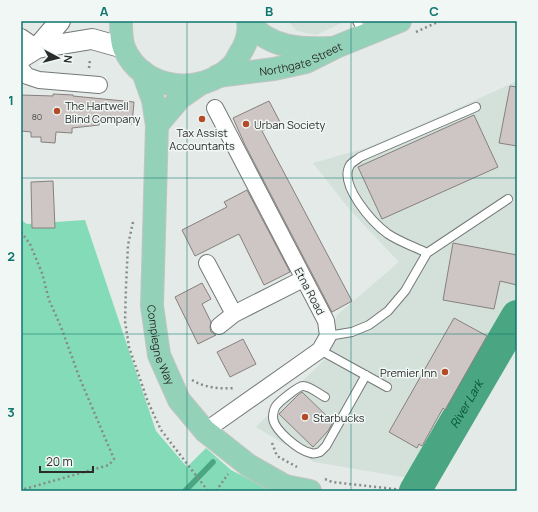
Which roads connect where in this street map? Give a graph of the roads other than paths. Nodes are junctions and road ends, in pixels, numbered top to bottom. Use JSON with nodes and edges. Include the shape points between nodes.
{"nodes":[{"id":1,"x":60,"y":21,"type":"edge"},
{"id":2,"x":121,"y":21,"type":"edge"},
{"id":3,"x":400,"y":21,"type":"edge"},
{"id":4,"x":248,"y":22,"type":"edge"},
{"id":5,"x":360,"y":28,"type":"edge"},
{"id":6,"x":21,"y":37,"type":"edge"},
{"id":7,"x":124,"y":48,"type":"junction"},
{"id":8,"x":336,"y":48,"type":"junction"},
{"id":9,"x":29,"y":53,"type":"edge"},
{"id":10,"x":21,"y":69,"type":"edge"},
{"id":11,"x":143,"y":72,"type":"junction"},
{"id":12,"x":209,"y":80,"type":"junction"},
{"id":13,"x":99,"y":85,"type":"dead end"},
{"id":14,"x":476,"y":107,"type":"dead end"},
{"id":15,"x":215,"y":108,"type":"dead end"},
{"id":16,"x":157,"y":125,"type":"junction"},
{"id":17,"x":508,"y":199,"type":"dead end"},
{"id":18,"x":427,"y":253,"type":"junction"},
{"id":19,"x":207,"y":263,"type":"dead end"},
{"id":20,"x":303,"y":279,"type":"junction"},
{"id":21,"x":234,"y":314,"type":"junction"},
{"id":22,"x":219,"y":326,"type":"dead end"},
{"id":23,"x":328,"y":336,"type":"junction"},
{"id":24,"x":320,"y":350,"type":"junction"},
{"id":25,"x":366,"y":375,"type":"junction"},
{"id":26,"x":388,"y":387,"type":"dead end"},
{"id":27,"x":325,"y":397,"type":"dead end"},
{"id":28,"x":205,"y":431,"type":"junction"},
{"id":29,"x":313,"y":480,"type":"edge"}],
"edges":[{"from":1,"to":9,"type":"street"},
{"from":2,"to":7,"type":"main road"},
{"from":3,"to":5,"type":"main road"},
{"from":4,"to":8,"type":"main road","name":"Northgate Street","via":[[257,33],[280,44]]},
{"from":4,"to":12,"type":"main road","via":[[248,39],[243,49],[232,65]]},
{"from":5,"to":8,"type":"main road"},
{"from":6,"to":9,"type":"street"},
{"from":7,"to":9,"type":"street","via":[[92,39]]},
{"from":7,"to":11,"type":"main road"},
{"from":8,"to":12,"type":"main road","name":"Northgate Street","via":[[306,62]]},
{"from":10,"to":13,"type":"street","via":[[27,76],[39,80]]},
{"from":11,"to":12,"type":"main road","name":"Northgate Street","via":[[155,80],[179,86]]},
{"from":11,"to":16,"type":"main road","name":"Compiegne Way","via":[[153,100]]},
{"from":12,"to":16,"type":"main road","via":[[180,98]]},
{"from":14,"to":18,"type":"lane","via":[[350,164],[347,174],[352,193],[370,218],[389,234]]},
{"from":15,"to":20,"type":"street","name":"Etna Road"},
{"from":16,"to":28,"type":"main road","name":"Compiegne Way","via":[[152,306],[159,355],[179,400]]},
{"from":17,"to":18,"type":"lane"},
{"from":18,"to":23,"type":"lane","via":[[405,291],[388,311],[370,325],[352,332]]},
{"from":19,"to":21,"type":"street"},
{"from":20,"to":21,"type":"street"},
{"from":20,"to":23,"type":"street","name":"Etna Road","via":[[326,321]]},
{"from":21,"to":22,"type":"street"},
{"from":23,"to":24,"type":"street"},
{"from":24,"to":25,"type":"lane"},
{"from":24,"to":28,"type":"street"},
{"from":25,"to":26,"type":"lane"},
{"from":25,"to":27,"type":"lane","via":[[326,446],[320,452],[311,453],[297,447],[284,435],[273,420],[273,414],[276,406],[298,387],[307,387]]},
{"from":28,"to":29,"type":"main road","name":"Compiegne Way","via":[[248,465],[285,486]]}]}
